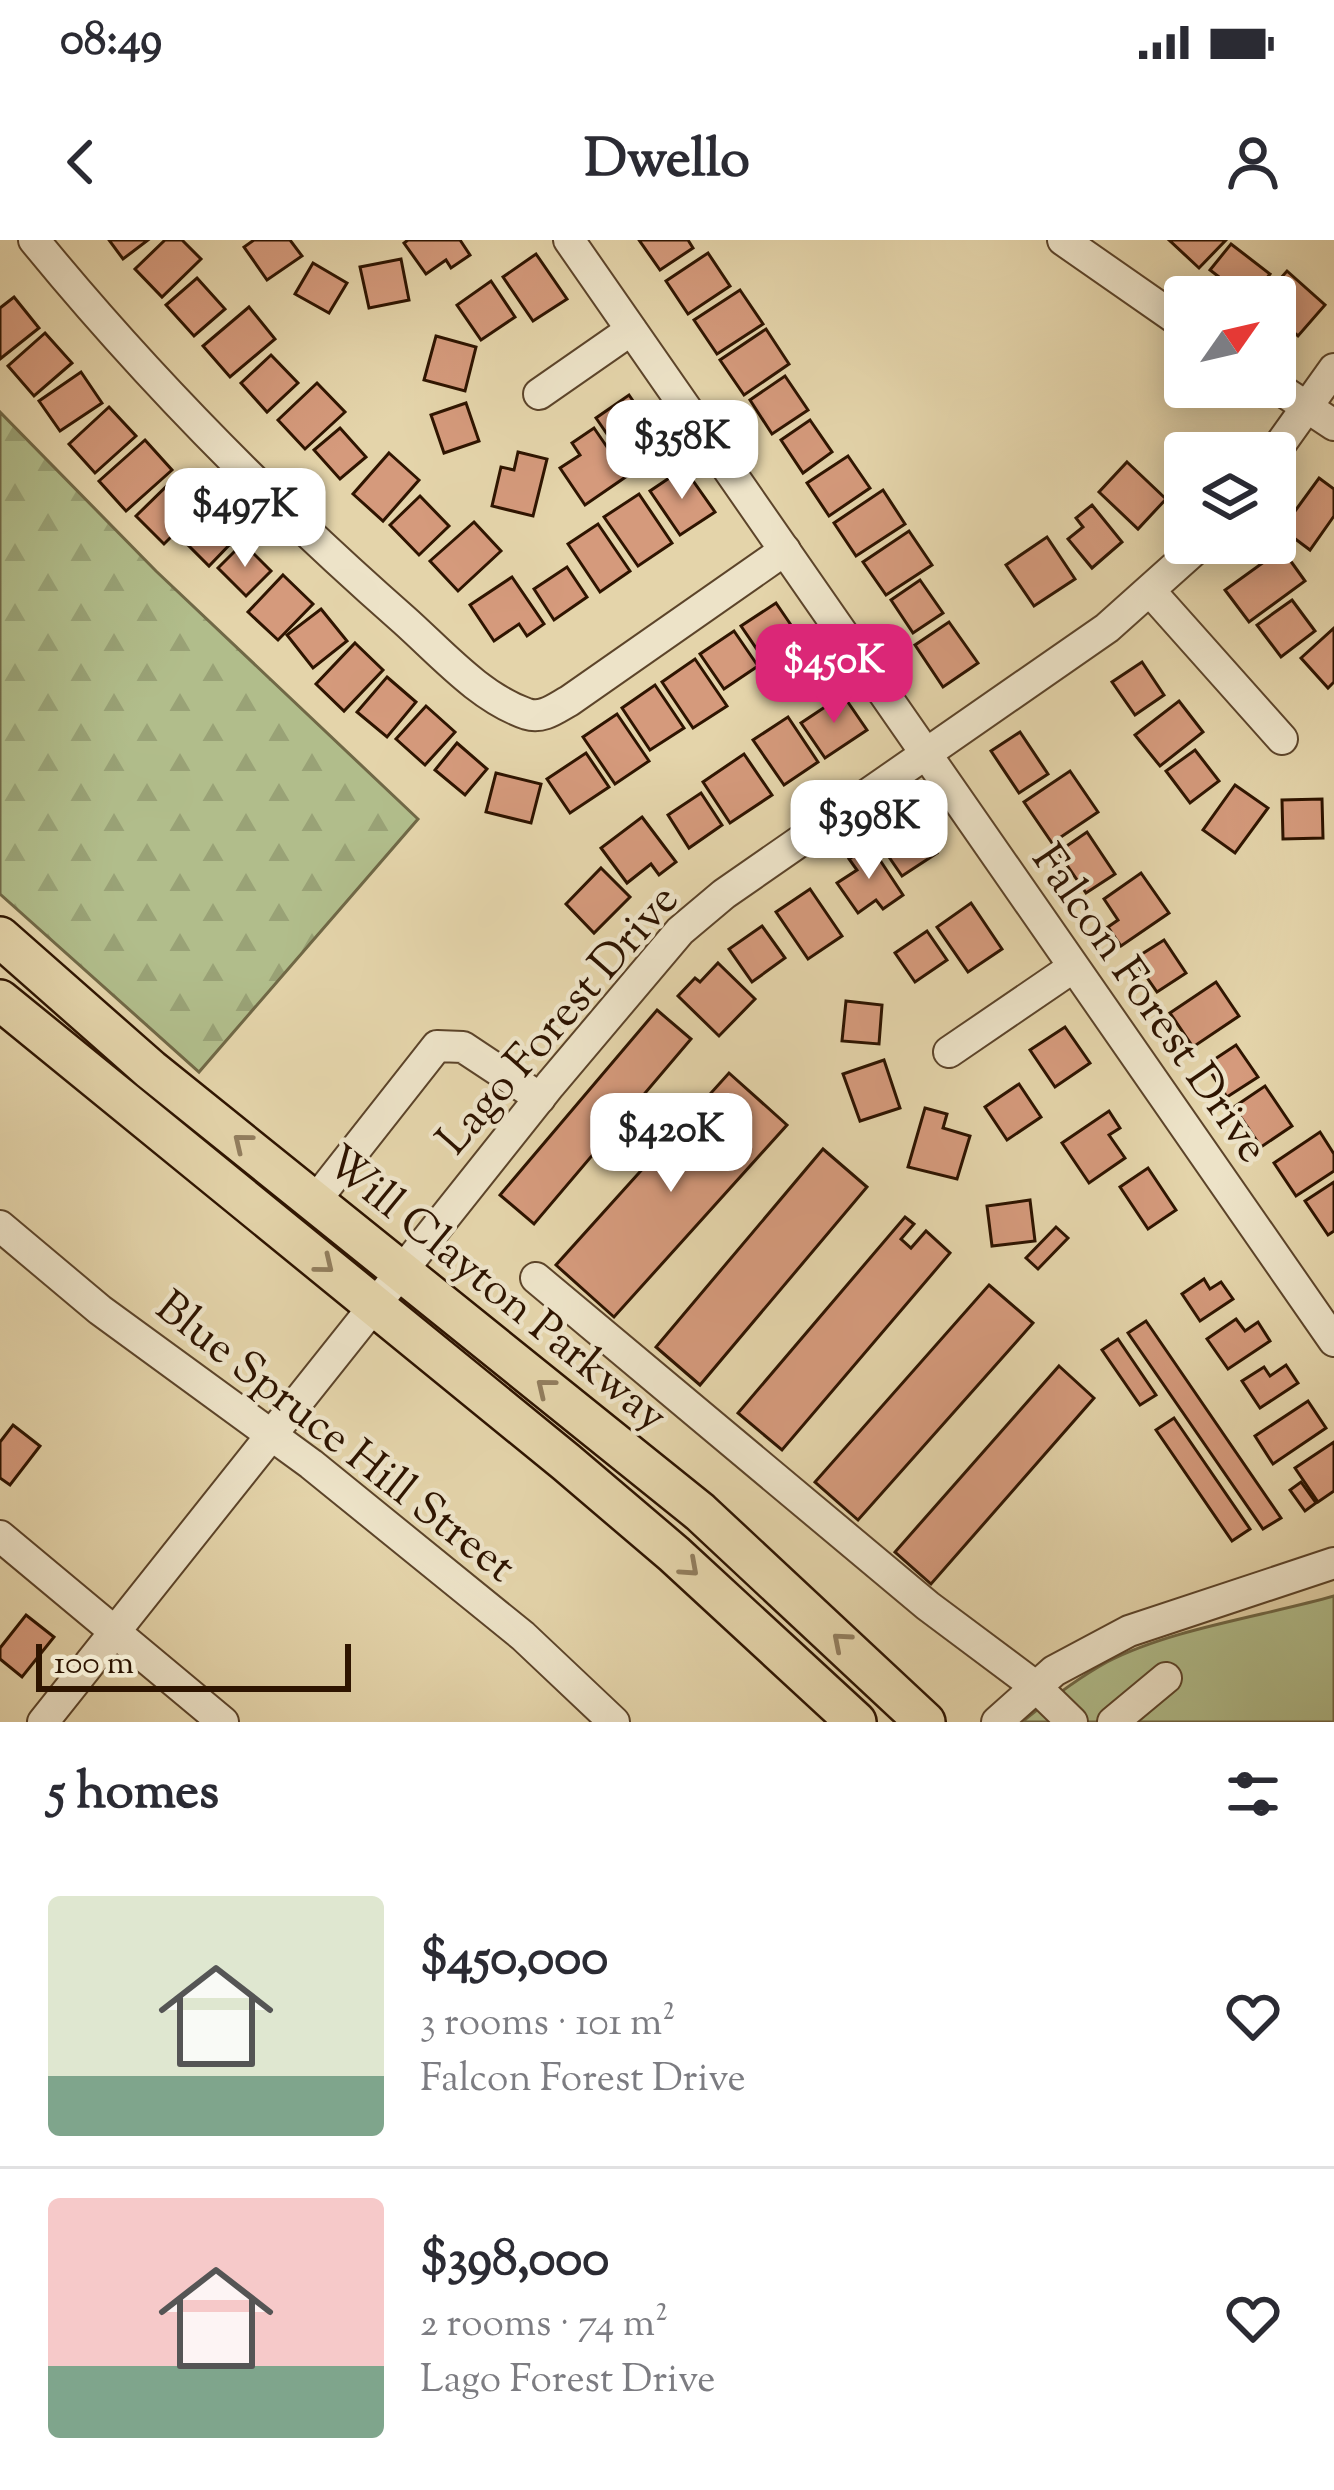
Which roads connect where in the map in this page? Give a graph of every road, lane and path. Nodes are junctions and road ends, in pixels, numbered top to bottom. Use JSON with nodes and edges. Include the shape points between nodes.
{"nodes":[{"id":1,"x":34,"y":240,"type":"edge"},
{"id":2,"x":569,"y":240,"type":"edge"},
{"id":3,"x":1063,"y":240,"type":"edge"},
{"id":4,"x":1164,"y":310,"type":"edge"},
{"id":5,"x":631,"y":330,"type":"junction"},
{"id":6,"x":1334,"y":369,"type":"edge"},
{"id":7,"x":539,"y":394,"type":"dead end"},
{"id":8,"x":1296,"y":400,"type":"edge"},
{"id":9,"x":1307,"y":407,"type":"junction"},
{"id":10,"x":1334,"y":425,"type":"edge"},
{"id":11,"x":1289,"y":432,"type":"edge"},
{"id":12,"x":785,"y":550,"type":"junction"},
{"id":13,"x":1180,"y":564,"type":"edge"},
{"id":14,"x":1151,"y":592,"type":"junction"},
{"id":15,"x":1282,"y":739,"type":"dead end"},
{"id":16,"x":925,"y":753,"type":"junction"},
{"id":17,"x":0,"y":937,"type":"edge"},
{"id":18,"x":1072,"y":968,"type":"junction"},
{"id":19,"x":0,"y":1000,"type":"edge"},
{"id":20,"x":104,"y":1028,"type":"junction"},
{"id":21,"x":950,"y":1052,"type":"dead end"},
{"id":22,"x":78,"y":1065,"type":"junction"},
{"id":23,"x":540,"y":1098,"type":"junction"},
{"id":24,"x":315,"y":1201,"type":"junction"},
{"id":25,"x":0,"y":1226,"type":"edge"},
{"id":26,"x":403,"y":1271,"type":"junction"},
{"id":27,"x":536,"y":1278,"type":"dead end"},
{"id":28,"x":375,"y":1305,"type":"junction"},
{"id":29,"x":1334,"y":1341,"type":"edge"},
{"id":30,"x":273,"y":1436,"type":"junction"},
{"id":31,"x":668,"y":1486,"type":"junction"},
{"id":32,"x":639,"y":1524,"type":"junction"},
{"id":33,"x":0,"y":1536,"type":"edge"},
{"id":34,"x":1334,"y":1563,"type":"edge"},
{"id":35,"x":117,"y":1631,"type":"junction"},
{"id":36,"x":1166,"y":1678,"type":"dead end"},
{"id":37,"x":1035,"y":1686,"type":"junction"},
{"id":38,"x":43,"y":1722,"type":"edge"},
{"id":39,"x":223,"y":1722,"type":"edge"},
{"id":40,"x":614,"y":1722,"type":"edge"},
{"id":41,"x":856,"y":1722,"type":"edge"},
{"id":42,"x":925,"y":1722,"type":"edge"},
{"id":43,"x":998,"y":1722,"type":"edge"},
{"id":44,"x":1072,"y":1722,"type":"edge"},
{"id":45,"x":1113,"y":1722,"type":"edge"}],
"edges":[{"from":1,"to":12,"type":"street","via":[[154,378],[328,552],[482,689],[530,716],[569,701]]},
{"from":2,"to":5,"type":"street","name":"Falcon Forest Drive"},
{"from":3,"to":4,"type":"street"},
{"from":5,"to":7,"type":"street"},
{"from":5,"to":12,"type":"street","name":"Falcon Forest Drive"},
{"from":6,"to":9,"type":"street"},
{"from":8,"to":9,"type":"street"},
{"from":9,"to":10,"type":"street"},
{"from":9,"to":11,"type":"street"},
{"from":12,"to":16,"type":"street","name":"Falcon Forest Drive"},
{"from":13,"to":14,"type":"street","name":"Lago Forest Drive"},
{"from":14,"to":15,"type":"street"},
{"from":14,"to":16,"type":"street","name":"Lago Forest Drive"},
{"from":16,"to":18,"type":"street","name":"Falcon Forest Drive"},
{"from":16,"to":23,"type":"street","name":"Lago Forest Drive","via":[[680,931]]},
{"from":17,"to":20,"type":"main road","name":"Will Clayton Parkway"},
{"from":18,"to":21,"type":"street"},
{"from":18,"to":29,"type":"street","name":"Falcon Forest Drive"},
{"from":19,"to":22,"type":"main road","name":"Will Clayton Parkway"},
{"from":20,"to":22,"type":"main road"},
{"from":24,"to":20,"type":"main road","name":"Will Clayton Parkway","one_way":true},
{"from":22,"to":28,"type":"main road","name":"Will Clayton Parkway","one_way":true},
{"from":23,"to":24,"type":"street","via":[[463,1047],[437,1046]]},
{"from":23,"to":26,"type":"street","name":"Lago Forest Drive"},
{"from":24,"to":26,"type":"main road","name":"Will Clayton Parkway"},
{"from":25,"to":30,"type":"street","name":"Blue Spruce Hill Street"},
{"from":26,"to":28,"type":"street","name":"Lago Forest Drive"},
{"from":31,"to":26,"type":"main road","name":"Will Clayton Parkway","one_way":true},
{"from":27,"to":37,"type":"street"},
{"from":28,"to":30,"type":"street","name":"Lago Forest Drive"},
{"from":28,"to":32,"type":"main road","name":"Will Clayton Parkway"},
{"from":30,"to":35,"type":"street","name":"Lago Forest Drive"},
{"from":30,"to":40,"type":"street","name":"Blue Spruce Hill Street","via":[[523,1636]]},
{"from":31,"to":32,"type":"main road"},
{"from":42,"to":31,"type":"main road","name":"Will Clayton Parkway","one_way":true},
{"from":32,"to":41,"type":"main road","name":"Will Clayton Parkway","one_way":true},
{"from":33,"to":35,"type":"street"},
{"from":34,"to":37,"type":"street","via":[[1129,1630]]},
{"from":35,"to":38,"type":"street","name":"Lago Forest Drive"},
{"from":35,"to":39,"type":"street"},
{"from":36,"to":45,"type":"street"},
{"from":37,"to":43,"type":"street"},
{"from":37,"to":44,"type":"street"}]}
